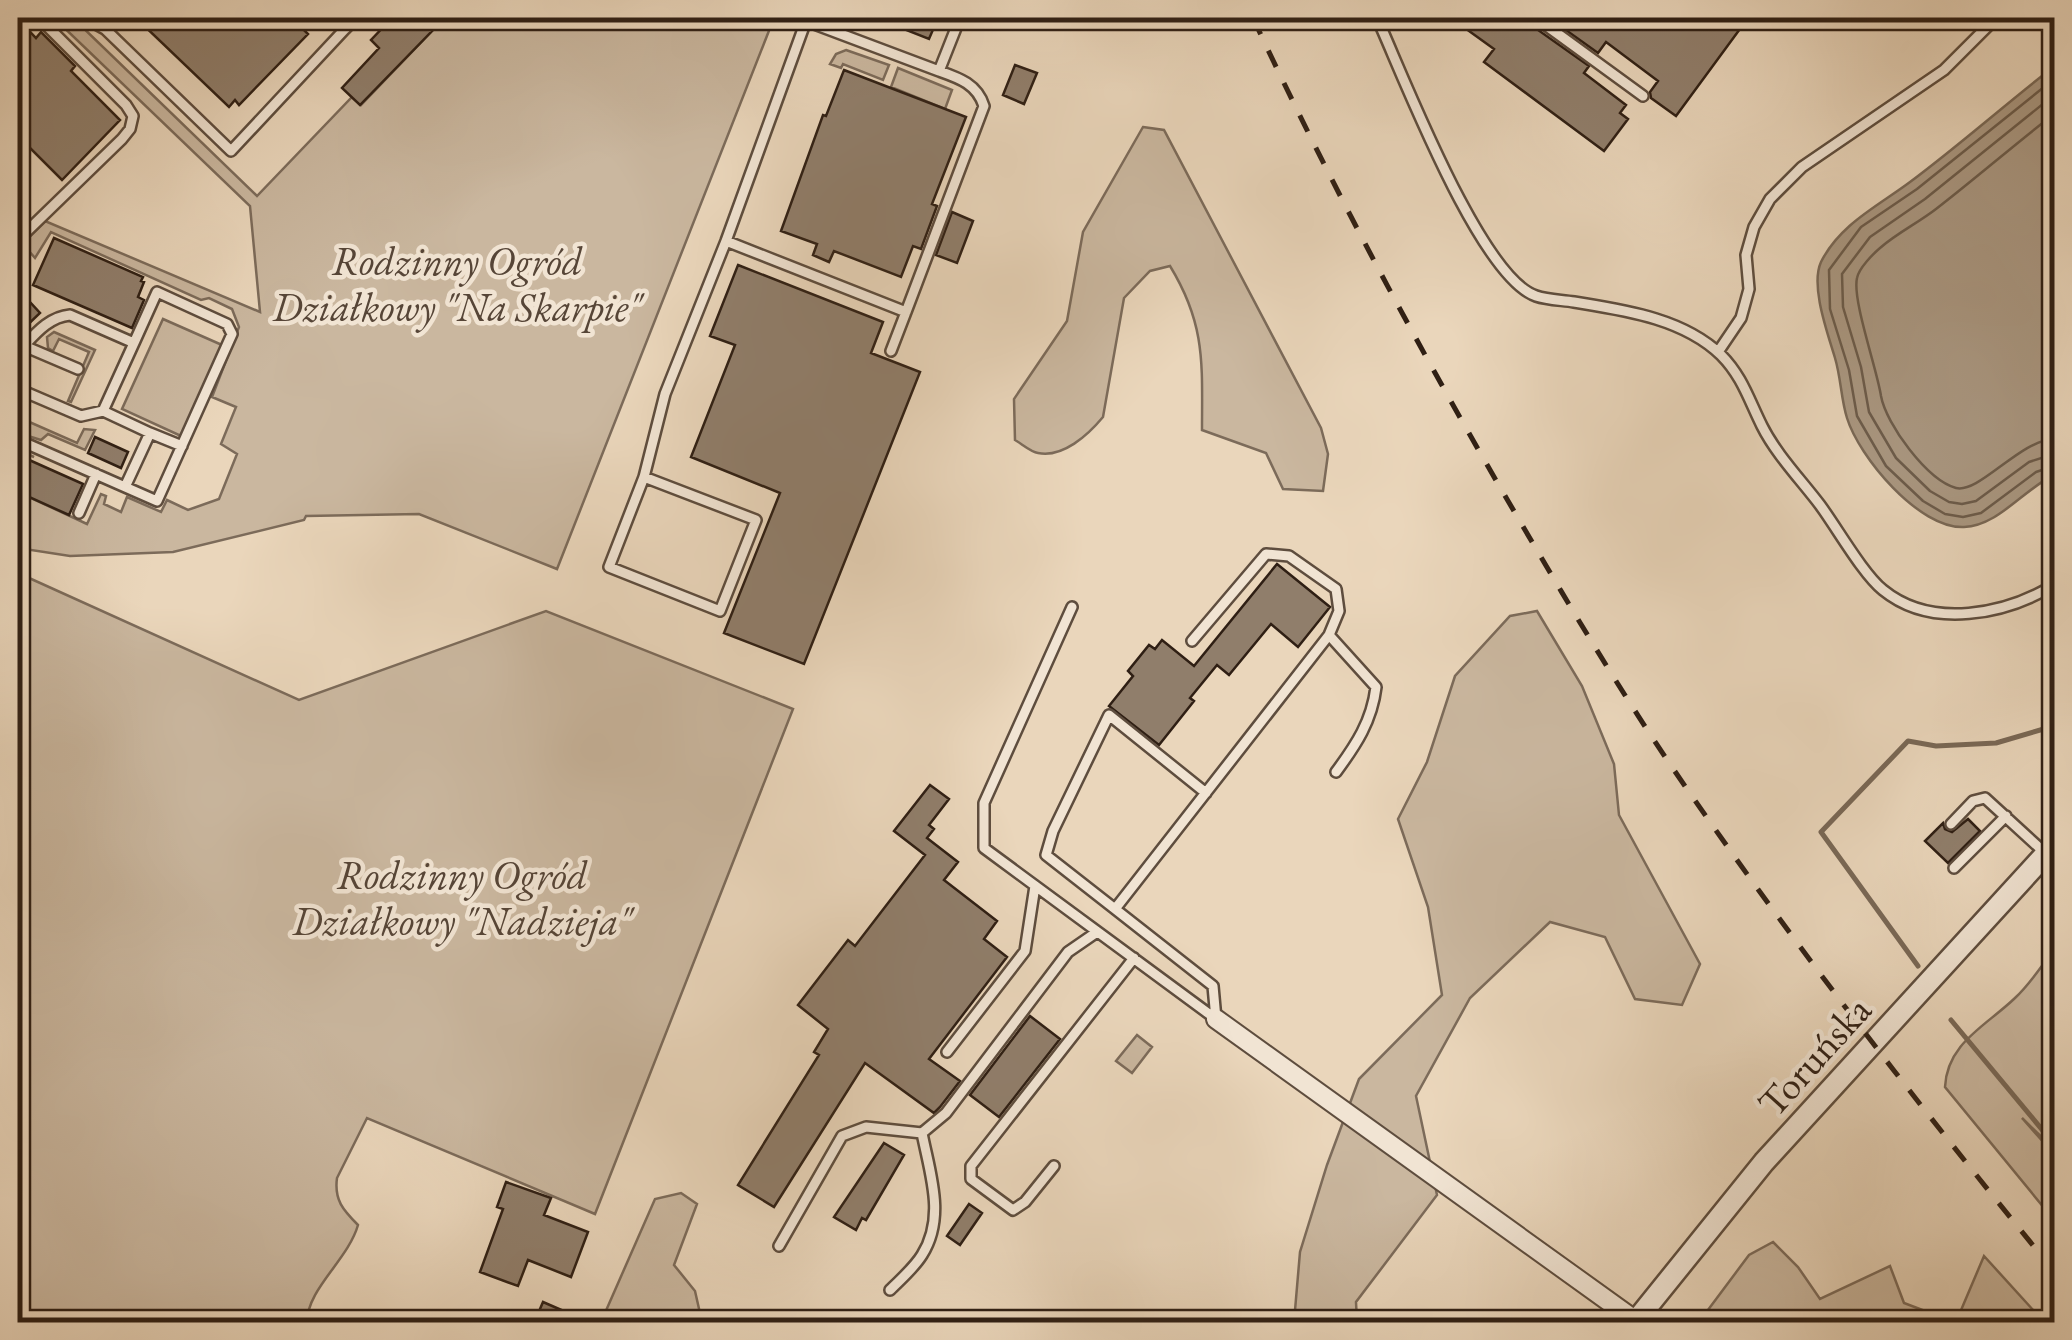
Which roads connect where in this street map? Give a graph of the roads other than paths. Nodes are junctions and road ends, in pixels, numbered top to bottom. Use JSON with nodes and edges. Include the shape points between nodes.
{"nodes":[{"id":1,"x":39,"y":18,"type":"edge"},
{"id":2,"x":85,"y":18,"type":"edge"},
{"id":3,"x":332,"y":18,"type":"edge"},
{"id":4,"x":356,"y":18,"type":"edge"},
{"id":5,"x":960,"y":18,"type":"edge"},
{"id":6,"x":1377,"y":18,"type":"edge"},
{"id":7,"x":1536,"y":18,"type":"edge"},
{"id":8,"x":1996,"y":18,"type":"edge"},
{"id":9,"x":807,"y":19,"type":"edge"},
{"id":10,"x":345,"y":29,"type":"junction"},
{"id":11,"x":939,"y":71,"type":"junction"},
{"id":12,"x":1643,"y":96,"type":"dead end"},
{"id":13,"x":18,"y":240,"type":"edge"},
{"id":14,"x":726,"y":241,"type":"junction"},
{"id":15,"x":906,"y":312,"type":"junction"},
{"id":16,"x":134,"y":343,"type":"junction"},
{"id":17,"x":21,"y":349,"type":"edge"},
{"id":18,"x":891,"y":351,"type":"dead end"},
{"id":19,"x":1718,"y":352,"type":"junction"},
{"id":20,"x":78,"y":369,"type":"dead end"},
{"id":21,"x":18,"y":388,"type":"edge"},
{"id":22,"x":103,"y":412,"type":"junction"},
{"id":23,"x":150,"y":432,"type":"junction"},
{"id":24,"x":25,"y":443,"type":"dead end"},
{"id":25,"x":182,"y":446,"type":"junction"},
{"id":26,"x":96,"y":474,"type":"junction"},
{"id":27,"x":644,"y":477,"type":"junction"},
{"id":28,"x":125,"y":487,"type":"junction"},
{"id":29,"x":79,"y":513,"type":"dead end"},
{"id":30,"x":2054,"y":585,"type":"edge"},
{"id":31,"x":1072,"y":607,"type":"dead end"},
{"id":32,"x":1330,"y":635,"type":"junction"},
{"id":33,"x":1192,"y":641,"type":"dead end"},
{"id":34,"x":1336,"y":772,"type":"dead end"},
{"id":35,"x":1206,"y":793,"type":"junction"},
{"id":36,"x":2006,"y":816,"type":"junction"},
{"id":37,"x":1951,"y":824,"type":"dead end"},
{"id":38,"x":2050,"y":850,"type":"edge"},
{"id":39,"x":1954,"y":868,"type":"dead end"},
{"id":40,"x":1035,"y":886,"type":"junction"},
{"id":41,"x":1115,"y":909,"type":"junction"},
{"id":42,"x":1098,"y":932,"type":"junction"},
{"id":43,"x":1134,"y":958,"type":"junction"},
{"id":44,"x":1216,"y":1019,"type":"junction"},
{"id":45,"x":947,"y":1052,"type":"dead end"},
{"id":46,"x":922,"y":1134,"type":"junction"},
{"id":47,"x":1054,"y":1166,"type":"dead end"},
{"id":48,"x":779,"y":1246,"type":"dead end"},
{"id":49,"x":890,"y":1290,"type":"dead end"},
{"id":50,"x":1635,"y":1322,"type":"edge"}],
"edges":[{"from":1,"to":13,"type":"lane","via":[[133,116],[122,139]]},
{"from":2,"to":10,"type":"lane","via":[[105,29],[231,151]]},
{"from":3,"to":10,"type":"lane"},
{"from":4,"to":10,"type":"lane"},
{"from":5,"to":11,"type":"lane"},
{"from":6,"to":19,"type":"lane","via":[[1470,223],[1505,272],[1534,296],[1658,320]]},
{"from":7,"to":12,"type":"lane"},
{"from":8,"to":19,"type":"lane","via":[[1944,70],[1802,167],[1770,199],[1746,254],[1749,289],[1742,318]]},
{"from":9,"to":11,"type":"lane"},
{"from":9,"to":14,"type":"lane"},
{"from":11,"to":15,"type":"lane","via":[[968,83],[984,106]]},
{"from":14,"to":15,"type":"lane"},
{"from":14,"to":27,"type":"lane","via":[[665,394]]},
{"from":15,"to":18,"type":"lane"},
{"from":16,"to":17,"type":"lane","via":[[70,315],[48,322]]},
{"from":16,"to":22,"type":"lane"},
{"from":16,"to":25,"type":"lane","via":[[157,292],[228,324],[232,334]]},
{"from":17,"to":20,"type":"lane"},
{"from":19,"to":30,"type":"lane","via":[[1742,381],[1762,427],[1882,589],[1918,606],[1960,614],[2008,608]]},
{"from":21,"to":22,"type":"lane","via":[[81,416]]},
{"from":22,"to":23,"type":"lane"},
{"from":23,"to":25,"type":"lane"},
{"from":23,"to":28,"type":"lane"},
{"from":24,"to":26,"type":"lane"},
{"from":25,"to":28,"type":"lane","via":[[157,501]]},
{"from":26,"to":28,"type":"lane"},
{"from":26,"to":29,"type":"lane"},
{"from":27,"to":27,"type":"lane","via":[[609,567],[720,610],[756,520]]},
{"from":31,"to":40,"type":"lane","via":[[984,803],[984,848]]},
{"from":32,"to":33,"type":"lane","via":[[1340,611],[1336,589],[1288,556],[1266,554]]},
{"from":32,"to":34,"type":"lane","via":[[1376,687],[1358,742]]},
{"from":32,"to":35,"type":"lane"},
{"from":35,"to":41,"type":"lane"},
{"from":35,"to":41,"type":"lane","via":[[1109,715],[1046,856]]},
{"from":36,"to":37,"type":"lane","via":[[1979,798]]},
{"from":36,"to":38,"type":"lane"},
{"from":36,"to":39,"type":"lane"},
{"from":38,"to":50,"type":"street","name":"Toruńska","via":[[1764,1162]]},
{"from":40,"to":42,"type":"lane"},
{"from":40,"to":45,"type":"lane","via":[[1025,951]]},
{"from":41,"to":44,"type":"lane","via":[[1213,986]]},
{"from":42,"to":43,"type":"lane"},
{"from":42,"to":46,"type":"lane","via":[[1068,952],[946,1114]]},
{"from":43,"to":44,"type":"lane"},
{"from":43,"to":47,"type":"lane","via":[[970,1172],[1013,1210]]},
{"from":44,"to":50,"type":"street"},
{"from":46,"to":48,"type":"lane","via":[[866,1127],[842,1136]]},
{"from":46,"to":49,"type":"lane","via":[[936,1204],[934,1228],[922,1256]]}]}
